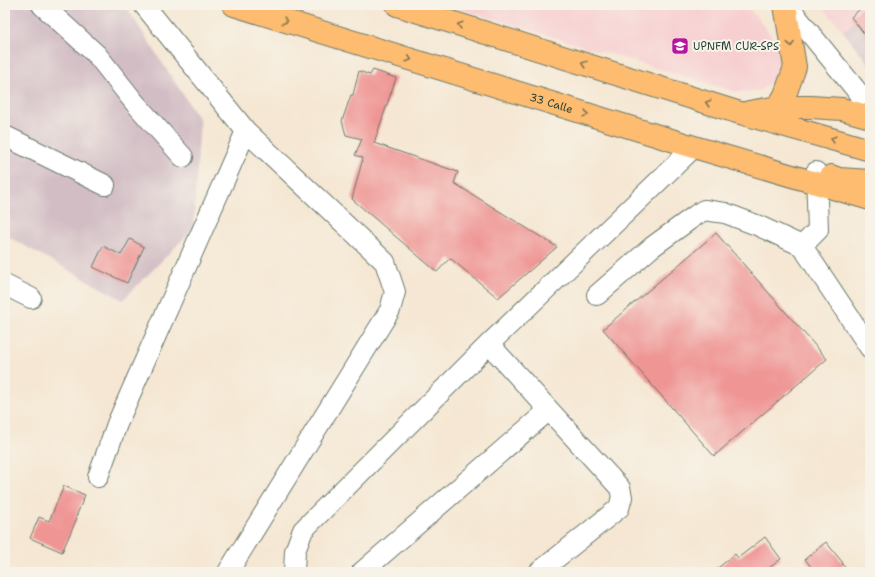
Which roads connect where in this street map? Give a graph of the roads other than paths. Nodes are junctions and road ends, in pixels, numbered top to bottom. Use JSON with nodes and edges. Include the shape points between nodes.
{"nodes":[{"id":1,"x":42,"y":5,"type":"edge"},
{"id":2,"x":144,"y":5,"type":"edge"},
{"id":3,"x":234,"y":5,"type":"edge"},
{"id":4,"x":397,"y":5,"type":"edge"},
{"id":5,"x":786,"y":5,"type":"edge"},
{"id":6,"x":778,"y":108,"type":"junction"},
{"id":7,"x":870,"y":108,"type":"edge"},
{"id":8,"x":740,"y":113,"type":"junction"},
{"id":9,"x":870,"y":116,"type":"edge"},
{"id":10,"x":246,"y":131,"type":"junction"},
{"id":11,"x":5,"y":136,"type":"edge"},
{"id":12,"x":694,"y":147,"type":"junction"},
{"id":13,"x":870,"y":150,"type":"edge"},
{"id":14,"x":183,"y":157,"type":"dead end"},
{"id":15,"x":816,"y":178,"type":"junction"},
{"id":16,"x":870,"y":181,"type":"edge"},
{"id":17,"x":105,"y":185,"type":"dead end"},
{"id":18,"x":870,"y":199,"type":"edge"},
{"id":19,"x":802,"y":246,"type":"junction"},
{"id":20,"x":5,"y":285,"type":"edge"},
{"id":21,"x":597,"y":295,"type":"dead end"},
{"id":22,"x":31,"y":298,"type":"dead end"},
{"id":23,"x":489,"y":344,"type":"junction"},
{"id":24,"x":870,"y":348,"type":"edge"},
{"id":25,"x":549,"y":410,"type":"junction"},
{"id":26,"x":98,"y":477,"type":"dead end"},
{"id":27,"x":228,"y":572,"type":"edge"},
{"id":28,"x":294,"y":572,"type":"edge"},
{"id":29,"x":362,"y":572,"type":"edge"},
{"id":30,"x":539,"y":572,"type":"edge"}],
"edges":[{"from":1,"to":14,"type":"street","via":[[97,55]]},
{"from":2,"to":10,"type":"street"},
{"from":3,"to":12,"type":"main road","name":"33 Calle","one_way":true},
{"from":8,"to":4,"type":"main road","one_way":true},
{"from":5,"to":6,"type":"main road","one_way":true,"via":[[795,67]]},
{"from":5,"to":7,"type":"street"},
{"from":6,"to":8,"type":"main road"},
{"from":6,"to":9,"type":"main road","via":[[842,109]]},
{"from":13,"to":8,"type":"main road","one_way":true},
{"from":10,"to":26,"type":"street","via":[[117,424]]},
{"from":10,"to":27,"type":"street","via":[[385,262],[395,292],[390,310]]},
{"from":11,"to":17,"type":"street"},
{"from":12,"to":15,"type":"main road","name":"33 Calle"},
{"from":12,"to":23,"type":"street"},
{"from":15,"to":16,"type":"main road"},
{"from":15,"to":18,"type":"main road","name":"33 Calle"},
{"from":15,"to":19,"type":"street","via":[[818,230]]},
{"from":19,"to":21,"type":"street","via":[[725,213],[704,210],[652,247]]},
{"from":19,"to":24,"type":"street"},
{"from":20,"to":22,"type":"street"},
{"from":23,"to":25,"type":"street"},
{"from":23,"to":28,"type":"street","via":[[303,530],[295,551]]},
{"from":25,"to":29,"type":"street"},
{"from":25,"to":30,"type":"street","via":[[620,488],[622,497],[619,508]]}]}
